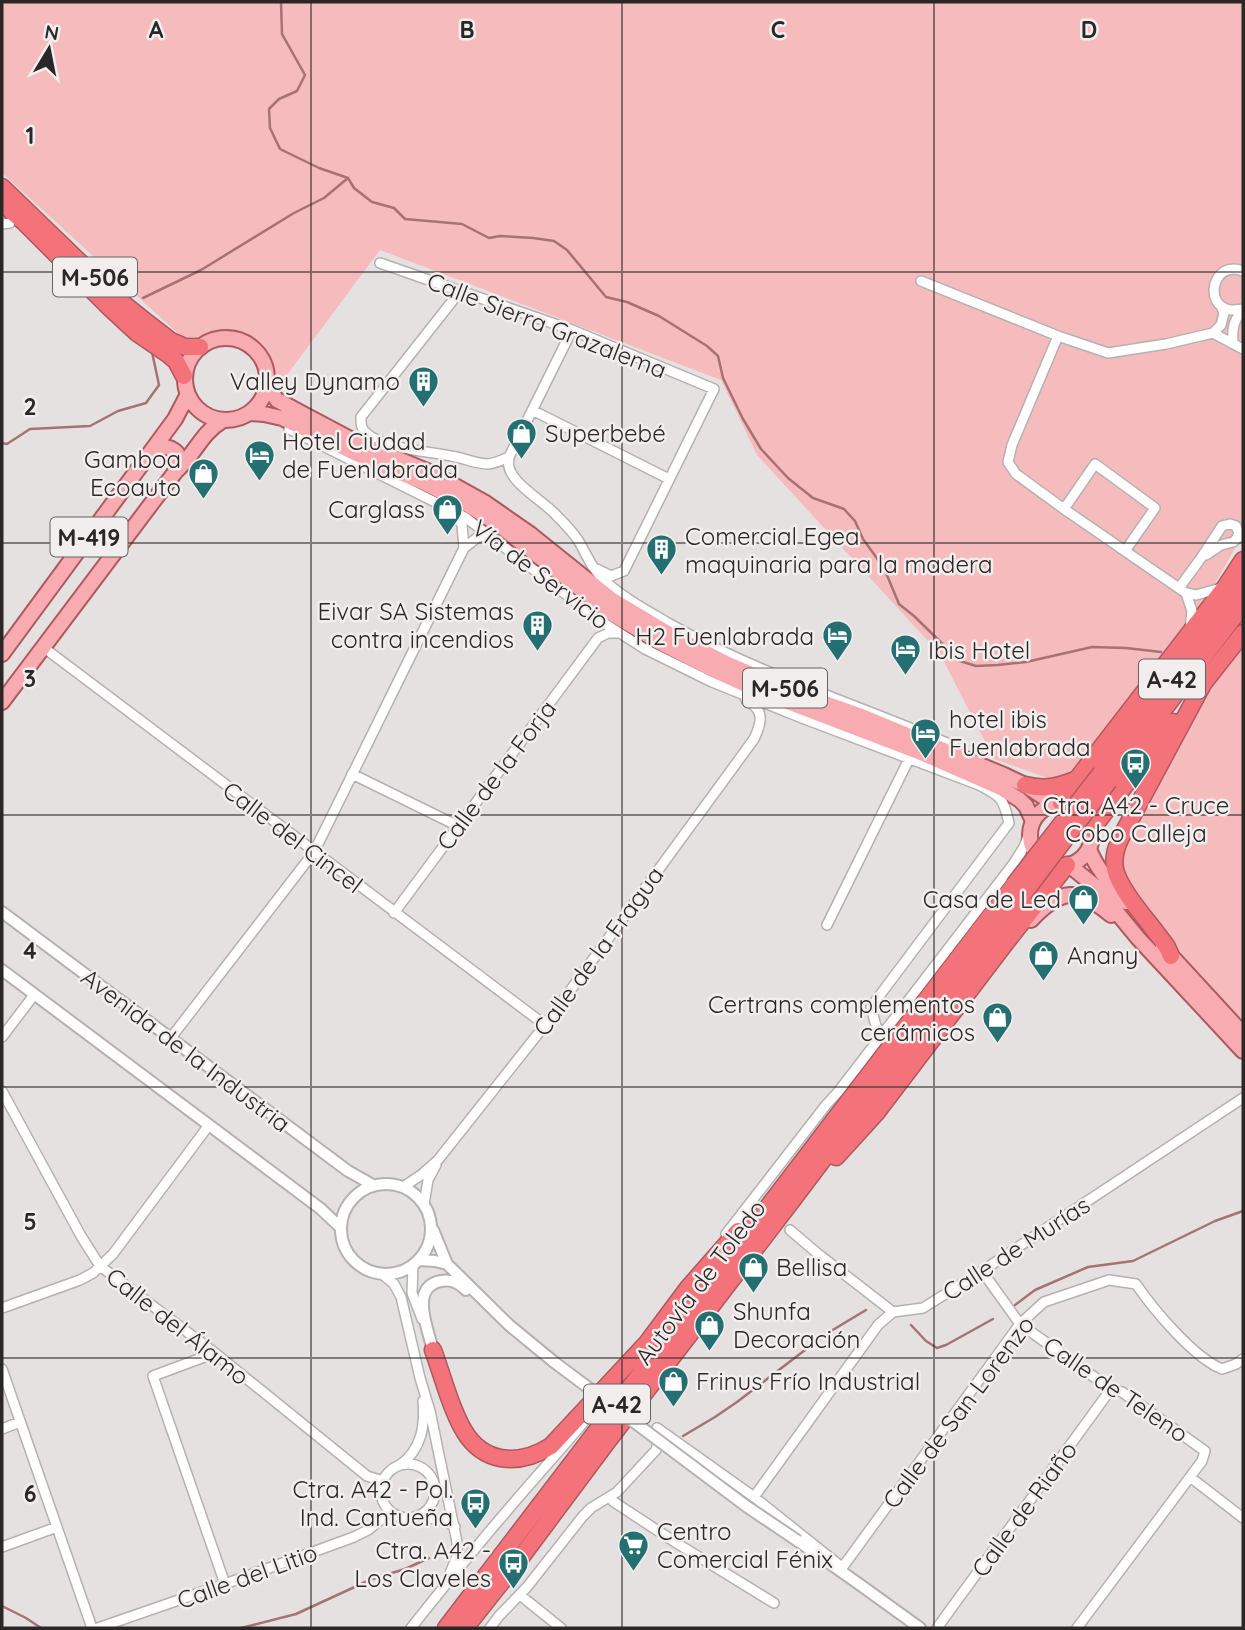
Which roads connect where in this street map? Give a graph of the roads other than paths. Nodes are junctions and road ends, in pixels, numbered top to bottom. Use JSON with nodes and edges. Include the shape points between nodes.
{"nodes":[{"id":1,"x":2,"y":187,"type":"edge"},
{"id":2,"x":2,"y":203,"type":"edge"},
{"id":3,"x":6,"y":224,"type":"edge"},
{"id":4,"x":380,"y":263,"type":"dead end"},
{"id":5,"x":1243,"y":271,"type":"edge"},
{"id":6,"x":82,"y":281,"type":"junction"},
{"id":7,"x":921,"y":281,"type":"dead end"},
{"id":8,"x":461,"y":290,"type":"junction"},
{"id":9,"x":1221,"y":306,"type":"junction"},
{"id":10,"x":1243,"y":309,"type":"edge"},
{"id":11,"x":572,"y":330,"type":"junction"},
{"id":12,"x":1213,"y":333,"type":"junction"},
{"id":13,"x":1058,"y":336,"type":"junction"},
{"id":14,"x":1233,"y":344,"type":"junction"},
{"id":15,"x":200,"y":346,"type":"junction"},
{"id":16,"x":1243,"y":349,"type":"edge"},
{"id":17,"x":184,"y":376,"type":"junction"},
{"id":18,"x":267,"y":386,"type":"junction"},
{"id":19,"x":187,"y":396,"type":"junction"},
{"id":20,"x":532,"y":410,"type":"junction"},
{"id":21,"x":257,"y":413,"type":"junction"},
{"id":22,"x":222,"y":421,"type":"junction"},
{"id":23,"x":152,"y":450,"type":"junction"},
{"id":24,"x":509,"y":457,"type":"junction"},
{"id":25,"x":176,"y":471,"type":"junction"},
{"id":26,"x":669,"y":479,"type":"junction"},
{"id":27,"x":1064,"y":509,"type":"junction"},
{"id":28,"x":454,"y":512,"type":"junction"},
{"id":29,"x":491,"y":535,"type":"junction"},
{"id":30,"x":1240,"y":536,"type":"edge"},
{"id":31,"x":464,"y":548,"type":"junction"},
{"id":32,"x":1125,"y":551,"type":"junction"},
{"id":33,"x":1201,"y":558,"type":"junction"},
{"id":34,"x":1243,"y":560,"type":"edge"},
{"id":35,"x":593,"y":566,"type":"junction"},
{"id":36,"x":1243,"y":584,"type":"edge"},
{"id":37,"x":1226,"y":586,"type":"junction"},
{"id":38,"x":1183,"y":591,"type":"junction"},
{"id":39,"x":1243,"y":605,"type":"edge"},
{"id":40,"x":1243,"y":617,"type":"edge"},
{"id":41,"x":598,"y":619,"type":"junction"},
{"id":42,"x":1190,"y":633,"type":"junction"},
{"id":43,"x":1243,"y":633,"type":"edge"},
{"id":44,"x":621,"y":634,"type":"junction"},
{"id":45,"x":598,"y":638,"type":"junction"},
{"id":46,"x":43,"y":647,"type":"junction"},
{"id":47,"x":2,"y":654,"type":"edge"},
{"id":48,"x":712,"y":682,"type":"junction"},
{"id":49,"x":1203,"y":684,"type":"junction"},
{"id":50,"x":2,"y":702,"type":"edge"},
{"id":51,"x":954,"y":746,"type":"dead end"},
{"id":52,"x":909,"y":759,"type":"junction"},
{"id":53,"x":352,"y":774,"type":"junction"},
{"id":54,"x":1077,"y":779,"type":"junction"},
{"id":55,"x":1108,"y":780,"type":"junction"},
{"id":56,"x":982,"y":783,"type":"junction"},
{"id":57,"x":1025,"y":785,"type":"junction"},
{"id":58,"x":1058,"y":804,"type":"junction"},
{"id":59,"x":458,"y":826,"type":"junction"},
{"id":60,"x":1032,"y":826,"type":"junction"},
{"id":61,"x":1092,"y":829,"type":"junction"},
{"id":62,"x":1089,"y":849,"type":"junction"},
{"id":63,"x":314,"y":852,"type":"junction"},
{"id":64,"x":1068,"y":865,"type":"junction"},
{"id":65,"x":1023,"y":891,"type":"junction"},
{"id":66,"x":2,"y":912,"type":"edge"},
{"id":67,"x":394,"y":912,"type":"junction"},
{"id":68,"x":827,"y":925,"type":"dead end"},
{"id":69,"x":1138,"y":938,"type":"junction"},
{"id":70,"x":1004,"y":945,"type":"junction"},
{"id":71,"x":1171,"y":956,"type":"junction"},
{"id":72,"x":2,"y":970,"type":"edge"},
{"id":73,"x":34,"y":995,"type":"junction"},
{"id":74,"x":545,"y":1025,"type":"junction"},
{"id":75,"x":877,"y":1030,"type":"dead end"},
{"id":76,"x":1243,"y":1034,"type":"edge"},
{"id":77,"x":2,"y":1037,"type":"edge"},
{"id":78,"x":170,"y":1039,"type":"junction"},
{"id":79,"x":1243,"y":1051,"type":"edge"},
{"id":80,"x":2,"y":1091,"type":"edge"},
{"id":81,"x":1243,"y":1098,"type":"edge"},
{"id":82,"x":209,"y":1125,"type":"junction"},
{"id":83,"x":438,"y":1160,"type":"junction"},
{"id":84,"x":788,"y":1180,"type":"junction"},
{"id":85,"x":373,"y":1185,"type":"junction"},
{"id":86,"x":403,"y":1187,"type":"junction"},
{"id":87,"x":794,"y":1198,"type":"junction"},
{"id":88,"x":424,"y":1203,"type":"junction"},
{"id":89,"x":341,"y":1228,"type":"junction"},
{"id":90,"x":432,"y":1228,"type":"junction"},
{"id":91,"x":790,"y":1230,"type":"dead end"},
{"id":92,"x":416,"y":1263,"type":"junction"},
{"id":93,"x":447,"y":1264,"type":"junction"},
{"id":94,"x":100,"y":1266,"type":"junction"},
{"id":95,"x":982,"y":1271,"type":"junction"},
{"id":96,"x":382,"y":1274,"type":"junction"},
{"id":97,"x":688,"y":1288,"type":"junction"},
{"id":98,"x":2,"y":1308,"type":"edge"},
{"id":99,"x":893,"y":1312,"type":"junction"},
{"id":100,"x":1020,"y":1324,"type":"junction"},
{"id":101,"x":509,"y":1325,"type":"junction"},
{"id":102,"x":647,"y":1343,"type":"junction"},
{"id":103,"x":433,"y":1350,"type":"junction"},
{"id":104,"x":215,"y":1353,"type":"junction"},
{"id":105,"x":1243,"y":1359,"type":"edge"},
{"id":106,"x":2,"y":1370,"type":"edge"},
{"id":107,"x":420,"y":1378,"type":"junction"},
{"id":108,"x":1111,"y":1389,"type":"junction"},
{"id":109,"x":20,"y":1422,"type":"junction"},
{"id":110,"x":2,"y":1429,"type":"edge"},
{"id":111,"x":400,"y":1465,"type":"junction"},
{"id":112,"x":1190,"y":1477,"type":"junction"},
{"id":113,"x":383,"y":1481,"type":"junction"},
{"id":114,"x":609,"y":1497,"type":"junction"},
{"id":115,"x":754,"y":1497,"type":"junction"},
{"id":116,"x":390,"y":1512,"type":"junction"},
{"id":117,"x":418,"y":1516,"type":"junction"},
{"id":118,"x":1243,"y":1518,"type":"edge"},
{"id":119,"x":57,"y":1527,"type":"junction"},
{"id":120,"x":455,"y":1527,"type":"junction"},
{"id":121,"x":2,"y":1547,"type":"edge"},
{"id":122,"x":842,"y":1567,"type":"junction"},
{"id":123,"x":446,"y":1583,"type":"junction"},
{"id":124,"x":225,"y":1584,"type":"junction"},
{"id":125,"x":859,"y":1584,"type":"junction"},
{"id":126,"x":520,"y":1595,"type":"junction"},
{"id":127,"x":774,"y":1603,"type":"dead end"},
{"id":128,"x":92,"y":1628,"type":"edge"},
{"id":129,"x":98,"y":1628,"type":"edge"},
{"id":130,"x":411,"y":1628,"type":"edge"},
{"id":131,"x":446,"y":1628,"type":"edge"},
{"id":132,"x":465,"y":1628,"type":"edge"},
{"id":133,"x":490,"y":1628,"type":"edge"},
{"id":134,"x":561,"y":1628,"type":"edge"},
{"id":135,"x":920,"y":1628,"type":"edge"},
{"id":136,"x":937,"y":1628,"type":"edge"},
{"id":137,"x":1077,"y":1628,"type":"edge"}],
"edges":[{"from":1,"to":15,"type":"highway","number":"M-506","via":[[120,301],[171,341],[185,347]]},
{"from":2,"to":6,"type":"highway","number":"M-506"},
{"from":3,"to":6,"type":"highway"},
{"from":4,"to":8,"type":"street","name":"Calle Sierra Grazalema"},
{"from":5,"to":9,"type":"street","via":[[1227,270],[1218,276],[1215,297]]},
{"from":6,"to":17,"type":"highway","number":"M-506","via":[[137,333],[176,361]]},
{"from":7,"to":13,"type":"street"},
{"from":8,"to":11,"type":"street","name":"Calle Sierra Grazalema"},
{"from":8,"to":24,"type":"street","via":[[361,417],[361,427],[377,440],[410,450],[489,464]]},
{"from":9,"to":10,"type":"street"},
{"from":9,"to":12,"type":"street","via":[[1221,325]]},
{"from":10,"to":14,"type":"street","via":[[1233,328]]},
{"from":11,"to":20,"type":"street"},
{"from":11,"to":26,"type":"street","name":"Calle Sierra Grazalema","via":[[713,389]]},
{"from":12,"to":13,"type":"street","via":[[1108,353]]},
{"from":12,"to":14,"type":"street"},
{"from":13,"to":27,"type":"street","via":[[1009,462],[1016,474]]},
{"from":14,"to":16,"type":"street"},
{"from":15,"to":17,"type":"main road"},
{"from":15,"to":18,"type":"main road","number":"M-506","via":[[215,339],[247,343],[260,354]]},
{"from":17,"to":19,"type":"main road"},
{"from":18,"to":21,"type":"main road"},
{"from":18,"to":57,"type":"main road","number":"M-506","via":[[277,400],[301,413],[484,502],[611,599],[728,664]]},
{"from":19,"to":22,"type":"main road","via":[[208,417]]},
{"from":19,"to":23,"type":"main road","number":"M-419"},
{"from":20,"to":24,"type":"street"},
{"from":20,"to":26,"type":"street"},
{"from":21,"to":22,"type":"main road","number":"M-506"},
{"from":21,"to":28,"type":"street","name":"Vía de Servicio"},
{"from":21,"to":56,"type":"main road","number":"M-506","via":[[282,418],[468,505],[611,614],[711,669],[921,753]]},
{"from":22,"to":25,"type":"main road","number":"M-419"},
{"from":23,"to":25,"type":"main road","via":[[163,446],[177,453]]},
{"from":23,"to":47,"type":"main road","number":"M-419"},
{"from":24,"to":35,"type":"street","name":"Vía de Servicio","via":[[514,476],[569,529]]},
{"from":25,"to":46,"type":"main road","number":"M-419"},
{"from":26,"to":35,"type":"street","via":[[624,571],[611,576]]},
{"from":27,"to":32,"type":"street"},
{"from":27,"to":32,"type":"street","via":[[1095,464],[1155,508]]},
{"from":28,"to":29,"type":"street","name":"Vía de Servicio"},
{"from":28,"to":31,"type":"street","via":[[462,525]]},
{"from":29,"to":31,"type":"street","via":[[478,537]]},
{"from":29,"to":41,"type":"street","name":"Vía de Servicio"},
{"from":30,"to":33,"type":"street"},
{"from":30,"to":33,"type":"street","via":[[1236,526],[1222,526]]},
{"from":31,"to":53,"type":"street"},
{"from":32,"to":38,"type":"street"},
{"from":33,"to":38,"type":"street"},
{"from":34,"to":37,"type":"highway"},
{"from":35,"to":51,"type":"street","name":"Vía de Servicio","via":[[633,602],[715,648]]},
{"from":36,"to":55,"type":"highway","number":"A-42"},
{"from":37,"to":38,"type":"street","via":[[1196,595]]},
{"from":37,"to":42,"type":"highway"},
{"from":38,"to":42,"type":"street","via":[[1192,611]]},
{"from":39,"to":55,"type":"highway","number":"A-42"},
{"from":40,"to":55,"type":"highway"},
{"from":41,"to":44,"type":"street","name":"Vía de Servicio"},
{"from":41,"to":45,"type":"street"},
{"from":42,"to":54,"type":"highway"},
{"from":43,"to":49,"type":"highway"},
{"from":44,"to":45,"type":"street"},
{"from":44,"to":48,"type":"street","name":"Vía de Servicio"},
{"from":45,"to":59,"type":"street","name":"Calle de la Forja"},
{"from":46,"to":50,"type":"main road","number":"M-419"},
{"from":46,"to":63,"type":"street","name":"Calle del Cincel"},
{"from":48,"to":52,"type":"street","name":"Vía de Servicio"},
{"from":48,"to":74,"type":"street","name":"Calle de la Fragua","via":[[754,704],[761,725]]},
{"from":49,"to":61,"type":"highway"},
{"from":49,"to":71,"type":"highway","via":[[1115,854],[1118,879]]},
{"from":52,"to":56,"type":"street","name":"Vía de Servicio"},
{"from":52,"to":68,"type":"street"},
{"from":53,"to":59,"type":"street"},
{"from":53,"to":63,"type":"street"},
{"from":54,"to":57,"type":"highway","via":[[1052,788]]},
{"from":54,"to":58,"type":"highway"},
{"from":55,"to":65,"type":"highway","number":"A-42","bridge":true},
{"from":56,"to":60,"type":"main road","number":"M-506","via":[[1020,800]]},
{"from":56,"to":75,"type":"street","name":"Vía de Servicio","via":[[1005,804],[1009,823],[871,1007]]},
{"from":57,"to":58,"type":"main road","number":"M-506"},
{"from":58,"to":60,"type":"main road","via":[[1042,810]]},
{"from":58,"to":61,"type":"main road","number":"M-506","via":[[1081,810]]},
{"from":59,"to":67,"type":"street","name":"Calle de la Forja"},
{"from":60,"to":64,"type":"main road","number":"M-506","via":[[1030,840],[1040,858],[1057,866]]},
{"from":60,"to":97,"type":"street","via":[[1014,863]]},
{"from":61,"to":62,"type":"main road"},
{"from":62,"to":64,"type":"main road"},
{"from":62,"to":71,"type":"main road","via":[[1101,873]]},
{"from":63,"to":67,"type":"street","name":"Calle del Cincel"},
{"from":63,"to":78,"type":"street"},
{"from":64,"to":69,"type":"main road","number":"M-506","via":[[1097,887]]},
{"from":64,"to":70,"type":"highway"},
{"from":65,"to":84,"type":"highway","number":"A-42"},
{"from":65,"to":87,"type":"highway","number":"A-42"},
{"from":66,"to":78,"type":"street","name":"Avenida de la Industria"},
{"from":67,"to":74,"type":"street","name":"Calle del Cincel"},
{"from":69,"to":70,"type":"main road","via":[[1087,898],[1064,895],[1042,908]]},
{"from":69,"to":79,"type":"main road","number":"M-506"},
{"from":70,"to":87,"type":"highway","via":[[877,1112]]},
{"from":71,"to":76,"type":"main road"},
{"from":72,"to":73,"type":"street","name":"Avenida de la Industria"},
{"from":73,"to":77,"type":"street"},
{"from":73,"to":82,"type":"street","name":"Avenida de la Industria"},
{"from":74,"to":83,"type":"street","name":"Calle de la Fragua"},
{"from":78,"to":85,"type":"street","name":"Avenida de la Industria"},
{"from":80,"to":94,"type":"street","name":"Calle del Álamo"},
{"from":81,"to":95,"type":"street","name":"Calle de Murías"},
{"from":82,"to":89,"type":"street","name":"Avenida de la Industria"},
{"from":82,"to":94,"type":"street"},
{"from":83,"to":86,"type":"street","name":"Calle de la Fragua"},
{"from":83,"to":88,"type":"street","name":"Calle de la Fragua"},
{"from":84,"to":97,"type":"highway"},
{"from":84,"to":131,"type":"highway","number":"A-42"},
{"from":85,"to":86,"type":"street"},
{"from":85,"to":89,"type":"street","via":[[350,1202]]},
{"from":86,"to":88,"type":"street"},
{"from":87,"to":132,"type":"highway","name":"Autovía de Toledo","number":"A-42"},
{"from":88,"to":90,"type":"street"},
{"from":89,"to":96,"type":"street","via":[[349,1254],[361,1267]]},
{"from":90,"to":92,"type":"street","via":[[426,1251]]},
{"from":90,"to":93,"type":"street"},
{"from":91,"to":99,"type":"street"},
{"from":92,"to":93,"type":"street"},
{"from":92,"to":96,"type":"street","via":[[402,1272]]},
{"from":92,"to":103,"type":"street","via":[[412,1293]]},
{"from":93,"to":101,"type":"street"},
{"from":94,"to":98,"type":"street","via":[[80,1280]]},
{"from":94,"to":104,"type":"street","name":"Calle del Álamo"},
{"from":95,"to":99,"type":"street","name":"Calle de Murías","via":[[923,1308]]},
{"from":95,"to":100,"type":"street","name":"Calle de Teleno"},
{"from":96,"to":107,"type":"street","via":[[401,1297]]},
{"from":97,"to":102,"type":"highway"},
{"from":99,"to":115,"type":"street","via":[[878,1325]]},
{"from":100,"to":105,"type":"street","name":"Calle de San Lorenzo","via":[[1044,1302],[1109,1280],[1136,1284],[1151,1306],[1214,1366],[1222,1369]]},
{"from":100,"to":108,"type":"street","name":"Calle de Teleno"},
{"from":100,"to":122,"type":"street","name":"Calle de San Lorenzo"},
{"from":101,"to":103,"type":"street","via":[[482,1307],[459,1283],[439,1281],[422,1297]]},
{"from":101,"to":125,"type":"street","bridge":true,"via":[[746,1506]]},
{"from":102,"to":103,"type":"highway","via":[[551,1446],[515,1460],[489,1455],[467,1436]]},
{"from":102,"to":123,"type":"street"},
{"from":104,"to":113,"type":"street","name":"Calle del Álamo","via":[[367,1476]]},
{"from":104,"to":124,"type":"street","via":[[153,1376]]},
{"from":106,"to":109,"type":"street"},
{"from":107,"to":111,"type":"street","via":[[421,1436],[410,1458]]},
{"from":107,"to":120,"type":"street"},
{"from":108,"to":112,"type":"street","name":"Calle de Teleno","via":[[1122,1392],[1205,1451]]},
{"from":108,"to":136,"type":"street","name":"Calle de Riaño"},
{"from":109,"to":110,"type":"street"},
{"from":109,"to":119,"type":"street"},
{"from":111,"to":113,"type":"street"},
{"from":111,"to":117,"type":"street","via":[[423,1469],[435,1488],[427,1510]]},
{"from":112,"to":118,"type":"street"},
{"from":112,"to":137,"type":"street"},
{"from":113,"to":116,"type":"street","via":[[381,1492]]},
{"from":114,"to":115,"type":"street","via":[[656,1450],[657,1428]]},
{"from":114,"to":126,"type":"street","via":[[583,1516]]},
{"from":114,"to":127,"type":"street"},
{"from":115,"to":122,"type":"street"},
{"from":116,"to":117,"type":"street","via":[[399,1517]]},
{"from":116,"to":124,"type":"street","name":"Calle del Litio","via":[[354,1537]]},
{"from":117,"to":120,"type":"street"},
{"from":119,"to":121,"type":"street"},
{"from":119,"to":128,"type":"street"},
{"from":120,"to":123,"type":"street","via":[[457,1556]]},
{"from":122,"to":125,"type":"street"},
{"from":123,"to":130,"type":"street"},
{"from":124,"to":129,"type":"street","name":"Calle del Litio"},
{"from":125,"to":135,"type":"street"},
{"from":126,"to":133,"type":"street"},
{"from":126,"to":134,"type":"street"}]}
